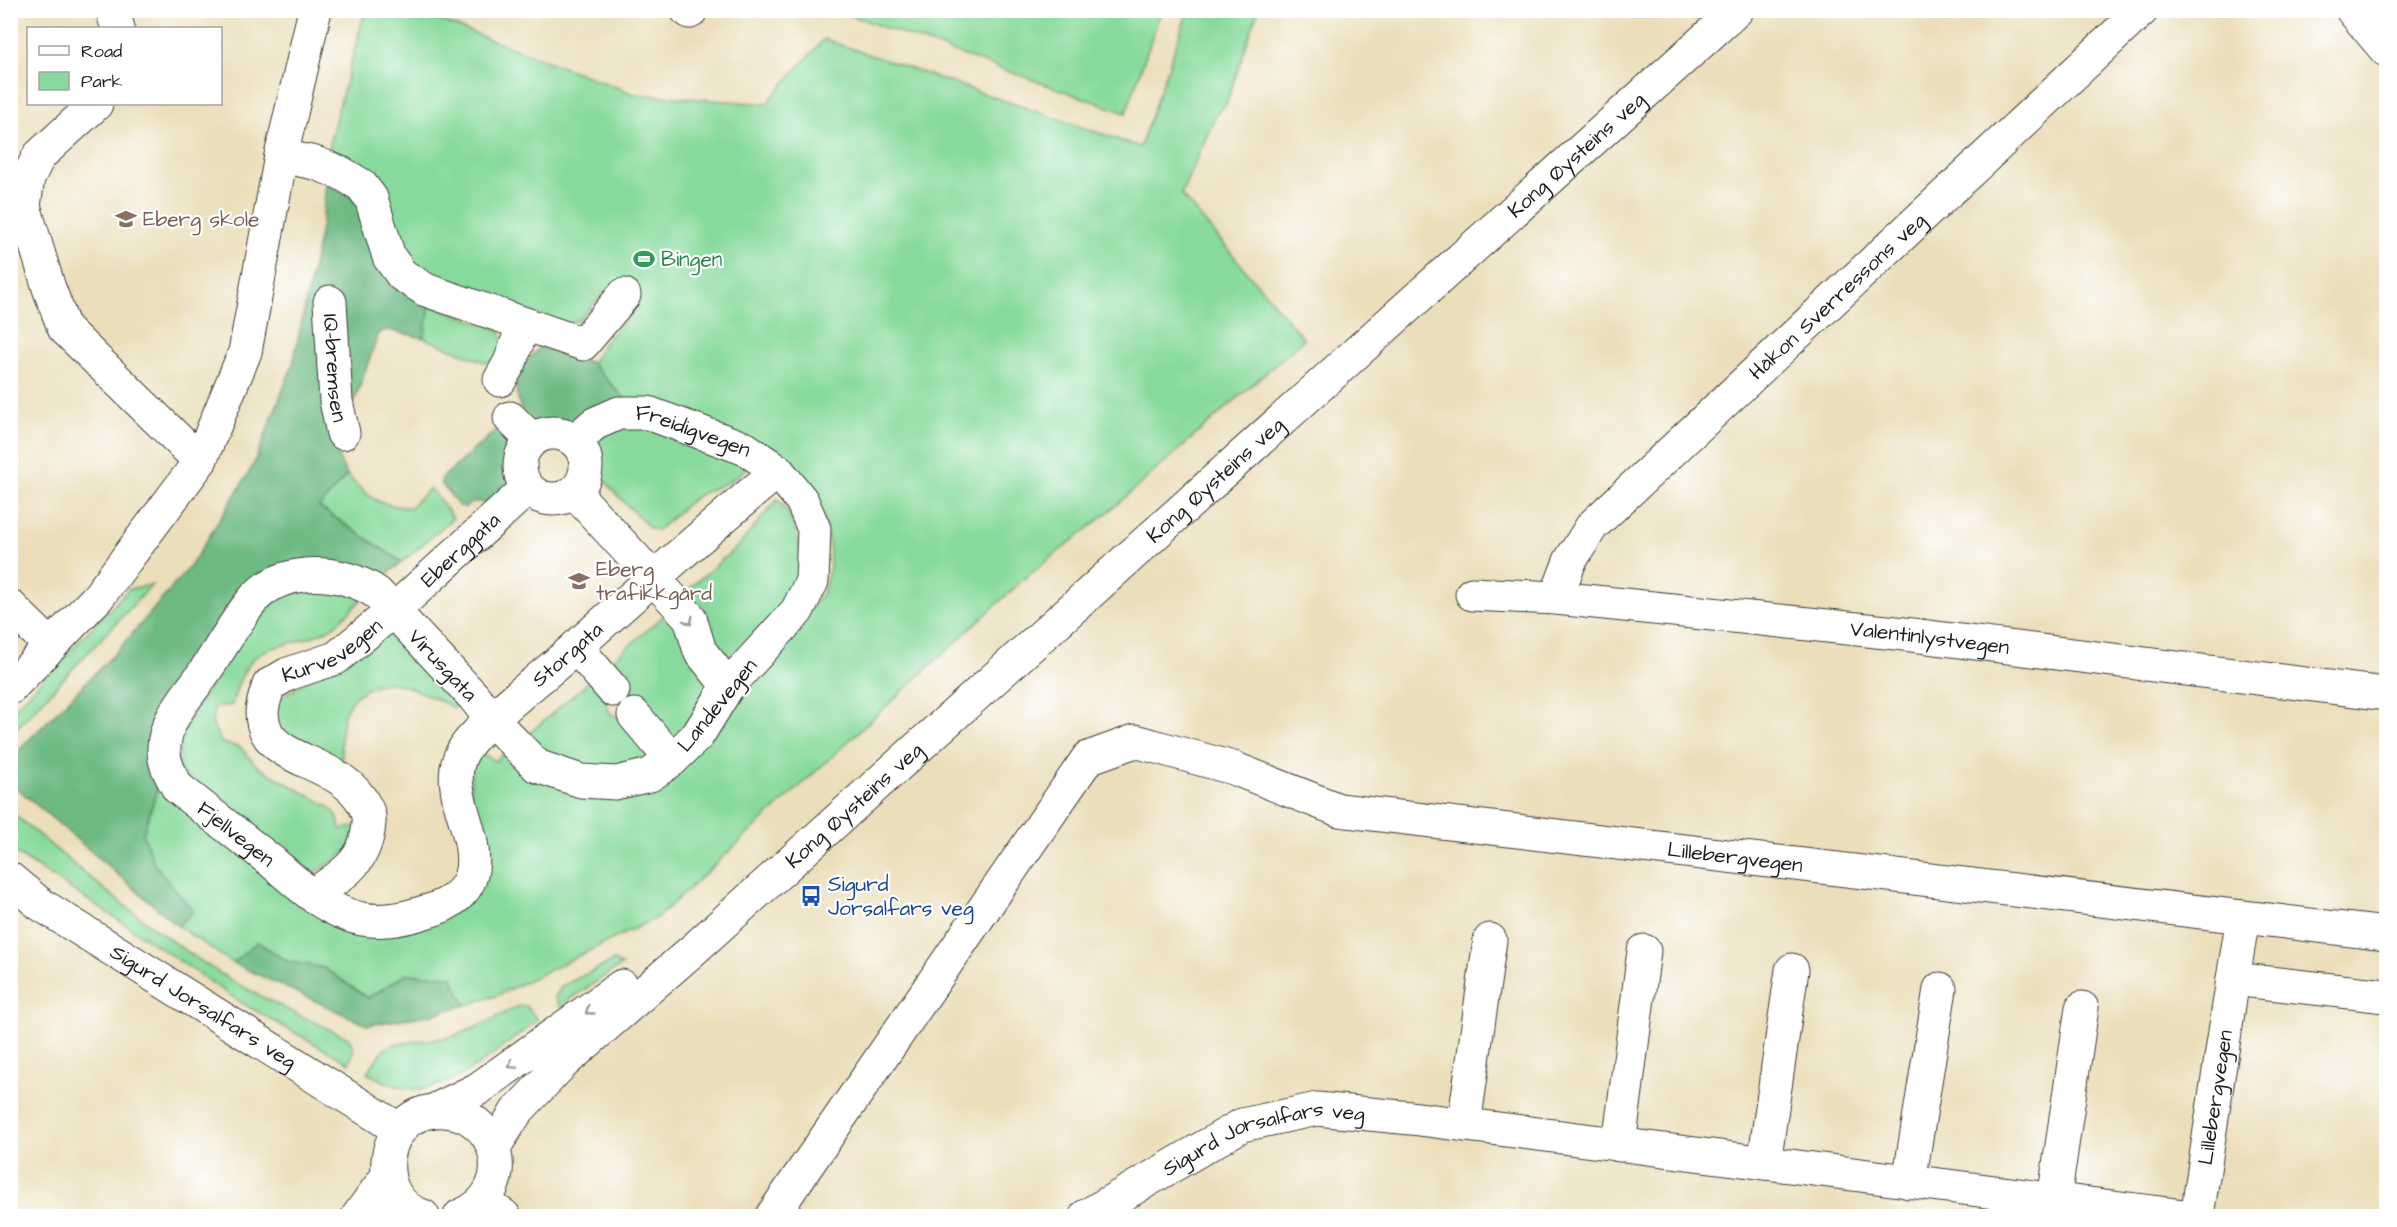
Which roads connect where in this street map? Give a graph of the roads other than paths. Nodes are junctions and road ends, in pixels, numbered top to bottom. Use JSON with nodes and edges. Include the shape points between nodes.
{"nodes":[{"id":1,"x":112,"y":10,"type":"edge"},
{"id":2,"x":315,"y":10,"type":"edge"},
{"id":3,"x":1737,"y":10,"type":"edge"},
{"id":4,"x":2142,"y":10,"type":"edge"},
{"id":5,"x":2352,"y":10,"type":"edge"},
{"id":6,"x":118,"y":27,"type":"edge"},
{"id":7,"x":2386,"y":50,"type":"edge"},
{"id":8,"x":95,"y":105,"type":"edge"},
{"id":9,"x":281,"y":156,"type":"junction"},
{"id":10,"x":624,"y":295,"type":"dead end"},
{"id":11,"x":330,"y":302,"type":"dead end"},
{"id":12,"x":524,"y":324,"type":"junction"},
{"id":13,"x":500,"y":380,"type":"dead end"},
{"id":14,"x":343,"y":434,"type":"dead end"},
{"id":15,"x":576,"y":441,"type":"junction"},
{"id":16,"x":201,"y":461,"type":"junction"},
{"id":17,"x":778,"y":471,"type":"junction"},
{"id":18,"x":528,"y":488,"type":"junction"},
{"id":19,"x":574,"y":492,"type":"junction"},
{"id":20,"x":653,"y":576,"type":"junction"},
{"id":21,"x":1472,"y":594,"type":"dead end"},
{"id":22,"x":1556,"y":598,"type":"junction"},
{"id":23,"x":10,"y":606,"type":"edge"},
{"id":24,"x":393,"y":611,"type":"junction"},
{"id":25,"x":51,"y":646,"type":"junction"},
{"id":26,"x":576,"y":647,"type":"junction"},
{"id":27,"x":728,"y":686,"type":"junction"},
{"id":28,"x":10,"y":688,"type":"edge"},
{"id":29,"x":613,"y":690,"type":"dead end"},
{"id":30,"x":2386,"y":694,"type":"edge"},
{"id":31,"x":634,"y":715,"type":"dead end"},
{"id":32,"x":492,"y":720,"type":"junction"},
{"id":33,"x":672,"y":760,"type":"junction"},
{"id":34,"x":10,"y":879,"type":"edge"},
{"id":35,"x":314,"y":896,"type":"junction"},
{"id":36,"x":2243,"y":917,"type":"junction"},
{"id":37,"x":2386,"y":934,"type":"edge"},
{"id":38,"x":1490,"y":940,"type":"dead end"},
{"id":39,"x":693,"y":950,"type":"junction"},
{"id":40,"x":1644,"y":951,"type":"dead end"},
{"id":41,"x":1792,"y":970,"type":"dead end"},
{"id":42,"x":2233,"y":979,"type":"junction"},
{"id":43,"x":1940,"y":989,"type":"dead end"},
{"id":44,"x":2386,"y":996,"type":"edge"},
{"id":45,"x":2082,"y":1008,"type":"dead end"},
{"id":46,"x":433,"y":1111,"type":"junction"},
{"id":47,"x":1464,"y":1125,"type":"junction"},
{"id":48,"x":400,"y":1130,"type":"junction"},
{"id":49,"x":1619,"y":1145,"type":"junction"},
{"id":50,"x":494,"y":1147,"type":"junction"},
{"id":51,"x":1764,"y":1163,"type":"junction"},
{"id":52,"x":388,"y":1175,"type":"junction"},
{"id":53,"x":1909,"y":1182,"type":"junction"},
{"id":54,"x":2054,"y":1200,"type":"junction"},
{"id":55,"x":1124,"y":1206,"type":"edge"},
{"id":56,"x":483,"y":1212,"type":"edge"},
{"id":57,"x":358,"y":1216,"type":"edge"},
{"id":58,"x":423,"y":1216,"type":"edge"},
{"id":59,"x":772,"y":1216,"type":"edge"},
{"id":60,"x":1086,"y":1216,"type":"edge"},
{"id":61,"x":2184,"y":1216,"type":"edge"},
{"id":62,"x":2197,"y":1216,"type":"edge"}],
"edges":[{"from":1,"to":6,"type":"street"},
{"from":2,"to":9,"type":"street"},
{"from":3,"to":39,"type":"street","name":"Kong Øysteins veg"},
{"from":4,"to":22,"type":"street","name":"Håkon Sverressons veg","via":[[1592,526],[1569,561]]},
{"from":5,"to":7,"type":"street"},
{"from":8,"to":16,"type":"street","via":[[39,156],[28,178],[24,206],[64,328]]},
{"from":9,"to":12,"type":"street","via":[[341,173],[361,185],[371,198],[389,257],[402,275],[426,290]]},
{"from":9,"to":16,"type":"street","via":[[245,352]]},
{"from":10,"to":12,"type":"street","via":[[583,344]]},
{"from":11,"to":14,"type":"street","name":"IQ-bremsen","via":[[336,402]]},
{"from":12,"to":13,"type":"street"},
{"from":15,"to":17,"type":"street","name":"Freidigvegen","via":[[594,424],[619,413],[648,413],[746,449]]},
{"from":15,"to":18,"type":"street","via":[[558,433],[540,435],[521,429],[525,448],[520,468]]},
{"from":15,"to":19,"type":"street","via":[[587,467]]},
{"from":16,"to":25,"type":"street","via":[[98,597]]},
{"from":17,"to":20,"type":"street","name":"Storgata"},
{"from":17,"to":27,"type":"street","name":"Landevegen","via":[[802,501],[814,529],[812,581],[797,611]]},
{"from":18,"to":19,"type":"street","via":[[545,499],[555,500]]},
{"from":18,"to":24,"type":"street","name":"Eberggata"},
{"from":19,"to":20,"type":"street"},
{"from":20,"to":26,"type":"street","name":"Storgata"},
{"from":20,"to":27,"type":"street","one_way":true,"via":[[690,618],[700,651]]},
{"from":21,"to":22,"type":"street","name":"Valentinlystvegen"},
{"from":22,"to":30,"type":"street","name":"Valentinlystvegen","via":[[1896,633]]},
{"from":23,"to":25,"type":"street"},
{"from":24,"to":32,"type":"street","name":"Virusgata"},
{"from":24,"to":35,"type":"street","name":"Kurvevegen","via":[[336,658],[288,674],[269,685],[260,710],[268,735],[285,749],[348,783],[370,816],[362,854],[350,869]]},
{"from":24,"to":35,"type":"street","name":"Fjellvegen","via":[[364,584],[338,576],[302,574],[271,585],[253,600],[170,726],[164,748],[166,765],[178,788]]},
{"from":25,"to":28,"type":"street"},
{"from":26,"to":29,"type":"street"},
{"from":26,"to":32,"type":"street","name":"Storgata"},
{"from":27,"to":33,"type":"street","name":"Landevegen","via":[[698,735]]},
{"from":31,"to":33,"type":"street"},
{"from":32,"to":33,"type":"street","name":"Landevegen","via":[[537,766],[581,781],[616,783],[650,775]]},
{"from":32,"to":35,"type":"street","name":"Fjellvegen","via":[[457,761],[455,783],[470,837],[472,870],[464,890],[441,908],[397,921],[361,919],[326,906]]},
{"from":34,"to":48,"type":"street","name":"Sigurd Jorsalfars veg","via":[[40,904]]},
{"from":36,"to":37,"type":"street","name":"Lillebergvegen"},
{"from":36,"to":42,"type":"street","name":"Lillebergvegen"},
{"from":36,"to":59,"type":"street","name":"Lillebergvegen","via":[[1339,810],[1233,768],[1136,741],[1088,758]]},
{"from":38,"to":47,"type":"street"},
{"from":39,"to":46,"type":"street","name":"Kong Øysteins veg","one_way":true,"via":[[634,977],[478,1089]]},
{"from":39,"to":50,"type":"street","name":"Kong Øysteins veg","via":[[563,1063],[517,1111]]},
{"from":40,"to":49,"type":"street"},
{"from":41,"to":51,"type":"street"},
{"from":42,"to":44,"type":"street"},
{"from":42,"to":62,"type":"street","name":"Lillebergvegen"},
{"from":43,"to":53,"type":"street"},
{"from":45,"to":54,"type":"street"},
{"from":46,"to":48,"type":"street","name":"Kong Øysteins veg"},
{"from":46,"to":50,"type":"street","via":[[470,1118],[485,1131]]},
{"from":47,"to":49,"type":"street"},
{"from":47,"to":55,"type":"street","name":"Sigurd Jorsalfars veg","via":[[1317,1109],[1242,1125]]},
{"from":48,"to":52,"type":"street","via":[[391,1144]]},
{"from":49,"to":51,"type":"street"},
{"from":50,"to":56,"type":"street","via":[[496,1176]]},
{"from":51,"to":53,"type":"street"},
{"from":52,"to":57,"type":"street"},
{"from":52,"to":58,"type":"street","via":[[393,1192],[404,1206]]},
{"from":53,"to":54,"type":"street"},
{"from":54,"to":61,"type":"street"},
{"from":55,"to":60,"type":"street","name":"Sigurd Jorsalfars veg"}]}
